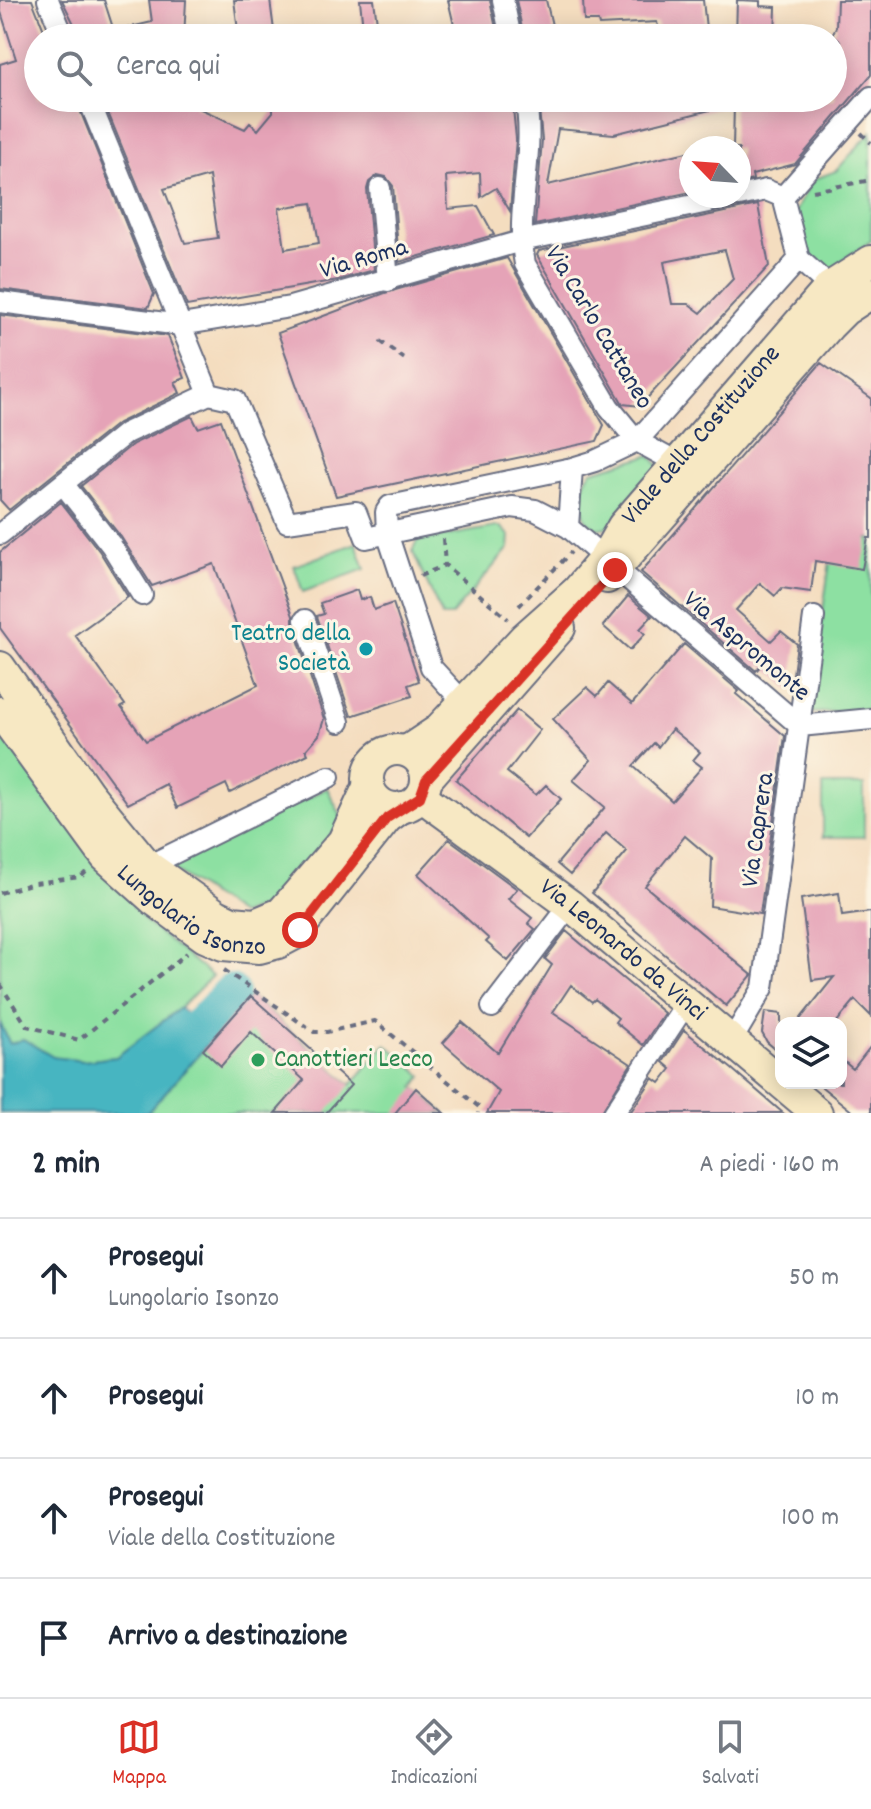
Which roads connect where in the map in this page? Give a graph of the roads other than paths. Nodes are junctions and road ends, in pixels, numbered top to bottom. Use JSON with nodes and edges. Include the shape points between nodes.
{"nodes":[{"id":1,"x":48,"y":0,"type":"edge"},
{"id":2,"x":503,"y":0,"type":"edge"},
{"id":3,"x":58,"y":24,"type":"edge"},
{"id":4,"x":508,"y":24,"type":"edge"},
{"id":5,"x":871,"y":97,"type":"edge"},
{"id":6,"x":94,"y":112,"type":"edge"},
{"id":7,"x":528,"y":112,"type":"edge"},
{"id":8,"x":380,"y":188,"type":"dead end"},
{"id":9,"x":751,"y":193,"type":"edge"},
{"id":10,"x":783,"y":197,"type":"junction"},
{"id":11,"x":680,"y":208,"type":"edge"},
{"id":12,"x":521,"y":241,"type":"junction"},
{"id":13,"x":799,"y":259,"type":"junction"},
{"id":14,"x":871,"y":261,"type":"edge"},
{"id":15,"x":388,"y":281,"type":"junction"},
{"id":16,"x":871,"y":293,"type":"edge"},
{"id":17,"x":837,"y":299,"type":"junction"},
{"id":18,"x":0,"y":302,"type":"edge"},
{"id":19,"x":181,"y":325,"type":"junction"},
{"id":20,"x":209,"y":394,"type":"junction"},
{"id":21,"x":637,"y":441,"type":"junction"},
{"id":22,"x":677,"y":463,"type":"junction"},
{"id":23,"x":572,"y":468,"type":"junction"},
{"id":24,"x":64,"y":485,"type":"junction"},
{"id":25,"x":8,"y":528,"type":"edge"},
{"id":26,"x":387,"y":533,"type":"junction"},
{"id":27,"x":592,"y":549,"type":"junction"},
{"id":28,"x":142,"y":595,"type":"dead end"},
{"id":29,"x":814,"y":617,"type":"dead end"},
{"id":30,"x":305,"y":620,"type":"dead end"},
{"id":31,"x":0,"y":667,"type":"edge"},
{"id":32,"x":464,"y":703,"type":"junction"},
{"id":33,"x":0,"y":712,"type":"edge"},
{"id":34,"x":871,"y":719,"type":"edge"},
{"id":35,"x":339,"y":722,"type":"dead end"},
{"id":36,"x":800,"y":726,"type":"junction"},
{"id":37,"x":407,"y":751,"type":"junction"},
{"id":38,"x":329,"y":777,"type":"dead end"},
{"id":39,"x":369,"y":785,"type":"junction"},
{"id":40,"x":416,"y":795,"type":"junction"},
{"id":41,"x":148,"y":866,"type":"junction"},
{"id":42,"x":570,"y":905,"type":"junction"},
{"id":43,"x":685,"y":1005,"type":"junction"},
{"id":44,"x":492,"y":1007,"type":"dead end"},
{"id":45,"x":731,"y":1042,"type":"junction"},
{"id":46,"x":614,"y":1113,"type":"edge"},
{"id":47,"x":817,"y":1113,"type":"edge"}],
"edges":[{"from":1,"to":3,"type":"street"},
{"from":2,"to":4,"type":"street"},
{"from":5,"to":10,"type":"street"},
{"from":6,"to":19,"type":"street"},
{"from":7,"to":12,"type":"street","name":"Via Carlo Cattaneo"},
{"from":8,"to":15,"type":"street"},
{"from":9,"to":10,"type":"street","name":"Via Roma","via":[[766,190]]},
{"from":10,"to":13,"type":"street"},
{"from":11,"to":12,"type":"street","name":"Via Roma"},
{"from":12,"to":15,"type":"street","name":"Via Roma"},
{"from":12,"to":21,"type":"street","name":"Via Carlo Cattaneo","via":[[525,264],[609,407]]},
{"from":13,"to":17,"type":"street"},
{"from":13,"to":21,"type":"street"},
{"from":14,"to":17,"type":"main road"},
{"from":15,"to":19,"type":"street","name":"Via Roma","via":[[290,307]]},
{"from":16,"to":17,"type":"main road"},
{"from":17,"to":22,"type":"main road","name":"Viale della Costituzione"},
{"from":17,"to":27,"type":"main road","name":"Viale della Costituzione","via":[[691,480]]},
{"from":18,"to":19,"type":"street","name":"Via Roma"},
{"from":19,"to":20,"type":"street"},
{"from":20,"to":24,"type":"street","via":[[126,433]]},
{"from":20,"to":26,"type":"street","via":[[235,400],[287,522],[356,512],[366,538]]},
{"from":21,"to":22,"type":"street","name":"Via Carlo Cattaneo"},
{"from":21,"to":23,"type":"street"},
{"from":22,"to":27,"type":"main road","name":"Viale della Costituzione","via":[[623,526]]},
{"from":23,"to":26,"type":"street","via":[[390,506],[384,519]]},
{"from":23,"to":27,"type":"street"},
{"from":24,"to":25,"type":"street"},
{"from":24,"to":28,"type":"street"},
{"from":26,"to":27,"type":"street","name":"Via Aspromonte","via":[[512,507],[535,510]]},
{"from":26,"to":32,"type":"street","via":[[431,667]]},
{"from":27,"to":32,"type":"main road","name":"Viale della Costituzione","via":[[577,591]]},
{"from":27,"to":36,"type":"street","name":"Via Aspromonte"},
{"from":27,"to":40,"type":"main road","name":"Viale della Costituzione"},
{"from":29,"to":36,"type":"street","name":"Via Caprera"},
{"from":30,"to":35,"type":"street"},
{"from":31,"to":41,"type":"main road","name":"Lungolario Isonzo","via":[[89,794]]},
{"from":32,"to":37,"type":"main road","name":"Viale della Costituzione","via":[[437,731]]},
{"from":33,"to":40,"type":"main road","name":"Lungolario Isonzo","via":[[105,856],[208,939],[233,948],[266,947],[300,930],[387,818]]},
{"from":34,"to":36,"type":"street","name":"Via Aspromonte"},
{"from":36,"to":45,"type":"street","name":"Via Caprera","via":[[763,988]]},
{"from":37,"to":39,"type":"main road","via":[[381,755],[371,766]]},
{"from":37,"to":40,"type":"main road","via":[[421,761]]},
{"from":38,"to":41,"type":"street"},
{"from":39,"to":40,"type":"main road","via":[[384,805]]},
{"from":39,"to":41,"type":"main road","name":"Lungolario Isonzo","via":[[343,841],[281,913],[266,921],[223,919]]},
{"from":40,"to":42,"type":"main road","name":"Via Leonardo da Vinci"},
{"from":42,"to":43,"type":"main road","name":"Via Leonardo da Vinci"},
{"from":42,"to":44,"type":"street"},
{"from":43,"to":45,"type":"main road","name":"Via Leonardo da Vinci"},
{"from":43,"to":46,"type":"street"},
{"from":45,"to":47,"type":"main road","name":"Via Leonardo da Vinci"}]}
